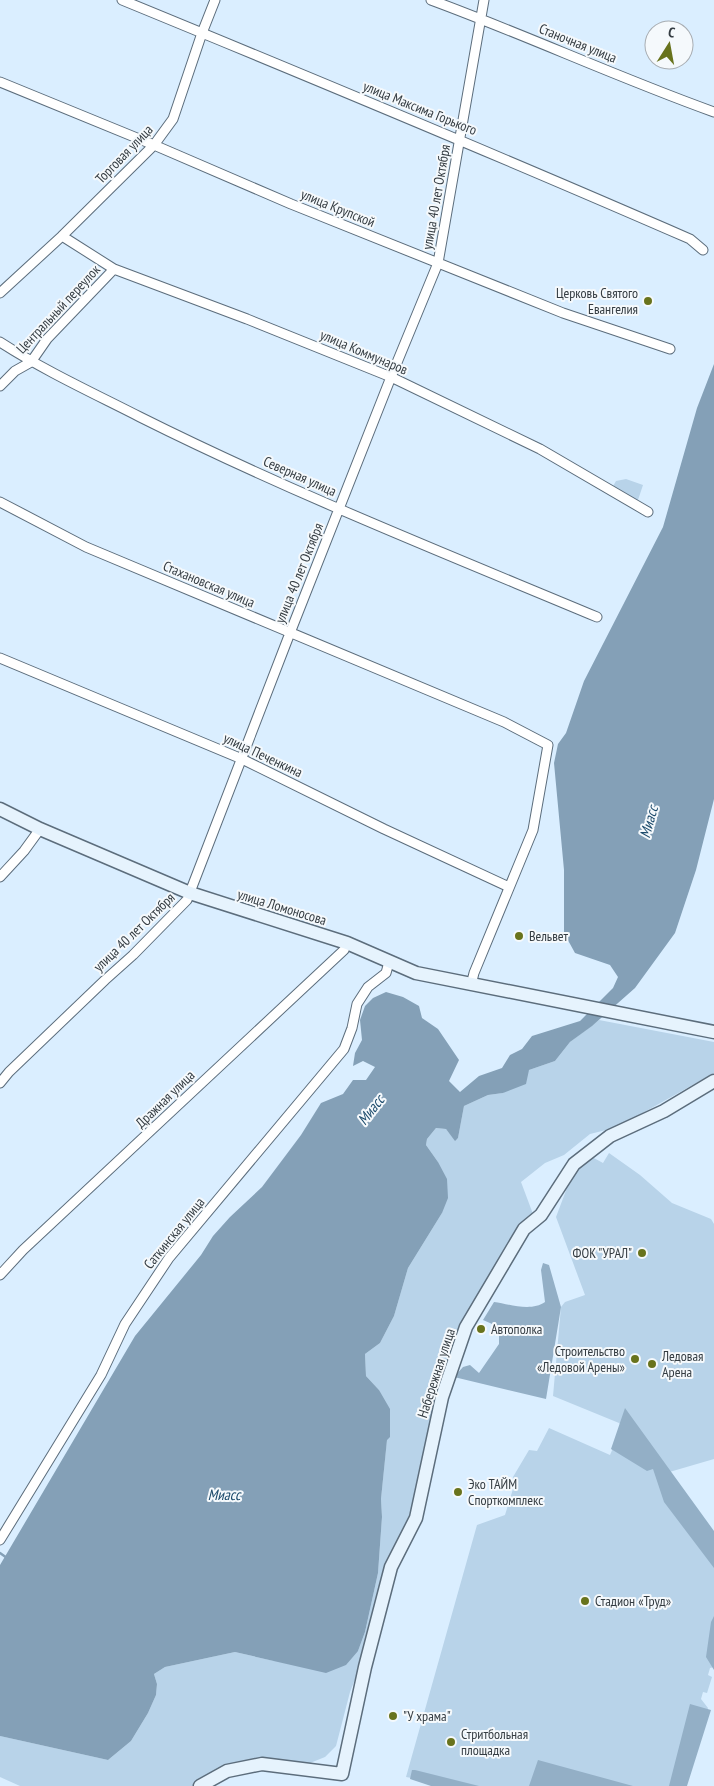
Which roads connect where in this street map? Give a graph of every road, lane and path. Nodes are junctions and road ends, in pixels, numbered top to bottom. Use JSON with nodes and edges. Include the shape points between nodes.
{"nodes":[{"id":1,"x":122,"y":0,"type":"edge"},
{"id":2,"x":215,"y":0,"type":"edge"},
{"id":3,"x":431,"y":0,"type":"edge"},
{"id":4,"x":484,"y":0,"type":"edge"},
{"id":5,"x":481,"y":18,"type":"junction"},
{"id":6,"x":202,"y":33,"type":"junction"},
{"id":7,"x":0,"y":82,"type":"edge"},
{"id":8,"x":714,"y":112,"type":"edge"},
{"id":9,"x":460,"y":139,"type":"junction"},
{"id":10,"x":154,"y":145,"type":"junction"},
{"id":11,"x":62,"y":236,"type":"junction"},
{"id":12,"x":703,"y":250,"type":"dead end"},
{"id":13,"x":438,"y":263,"type":"junction"},
{"id":14,"x":114,"y":269,"type":"junction"},
{"id":15,"x":0,"y":293,"type":"edge"},
{"id":16,"x":0,"y":342,"type":"edge"},
{"id":17,"x":670,"y":349,"type":"dead end"},
{"id":18,"x":31,"y":362,"type":"junction"},
{"id":19,"x":391,"y":377,"type":"junction"},
{"id":20,"x":0,"y":386,"type":"edge"},
{"id":21,"x":0,"y":502,"type":"edge"},
{"id":22,"x":340,"y":508,"type":"junction"},
{"id":23,"x":648,"y":512,"type":"dead end"},
{"id":24,"x":597,"y":617,"type":"dead end"},
{"id":25,"x":290,"y":633,"type":"junction"},
{"id":26,"x":0,"y":658,"type":"edge"},
{"id":27,"x":242,"y":759,"type":"junction"},
{"id":28,"x":0,"y":809,"type":"edge"},
{"id":29,"x":40,"y":830,"type":"junction"},
{"id":30,"x":0,"y":877,"type":"edge"},
{"id":31,"x":509,"y":887,"type":"junction"},
{"id":32,"x":190,"y":893,"type":"junction"},
{"id":33,"x":347,"y":943,"type":"junction"},
{"id":34,"x":389,"y":962,"type":"junction"},
{"id":35,"x":471,"y":985,"type":"junction"},
{"id":36,"x":714,"y":1032,"type":"edge"},
{"id":37,"x":714,"y":1081,"type":"edge"},
{"id":38,"x":0,"y":1083,"type":"edge"},
{"id":39,"x":0,"y":1275,"type":"edge"},
{"id":40,"x":0,"y":1540,"type":"edge"},
{"id":41,"x":200,"y":1786,"type":"edge"}],
"edges":[{"from":1,"to":6,"type":"street","name":"улица Максима Горького"},
{"from":2,"to":6,"type":"street","name":"Торговая улица"},
{"from":3,"to":5,"type":"street","name":"Станочная улица"},
{"from":4,"to":5,"type":"street","name":"улица 40 лет Октября"},
{"from":5,"to":8,"type":"street","name":"Станочная улица"},
{"from":5,"to":9,"type":"street","name":"улица 40 лет Октября"},
{"from":6,"to":9,"type":"street","name":"улица Максима Горького"},
{"from":6,"to":10,"type":"street","name":"Торговая улица","via":[[174,119]]},
{"from":7,"to":10,"type":"street","name":"улица Крупской"},
{"from":9,"to":12,"type":"street","name":"улица Максима Горького","via":[[690,239]]},
{"from":9,"to":13,"type":"street","name":"улица 40 лет Октября"},
{"from":10,"to":11,"type":"street","name":"Торговая улица"},
{"from":10,"to":13,"type":"street","name":"улица Крупской"},
{"from":11,"to":14,"type":"street","name":"улица Коммунаров"},
{"from":11,"to":15,"type":"street","name":"Торговая улица"},
{"from":13,"to":17,"type":"street","name":"улица Крупской","via":[[563,314]]},
{"from":13,"to":19,"type":"street","name":"улица 40 лет Октября"},
{"from":14,"to":18,"type":"street","name":"Центральный переулок","via":[[47,339]]},
{"from":14,"to":19,"type":"street","name":"улица Коммунаров"},
{"from":16,"to":18,"type":"street","name":"Северная улица"},
{"from":18,"to":20,"type":"street","name":"Центральный переулок","via":[[15,371]]},
{"from":18,"to":22,"type":"street","name":"Северная улица","via":[[198,446]]},
{"from":19,"to":22,"type":"street","name":"улица 40 лет Октября"},
{"from":19,"to":23,"type":"street","name":"улица Коммунаров","via":[[540,450]]},
{"from":21,"to":25,"type":"street","name":"Стахановская улица","via":[[86,547]]},
{"from":22,"to":24,"type":"street","name":"Северная улица"},
{"from":22,"to":25,"type":"street","name":"улица 40 лет Октября"},
{"from":25,"to":27,"type":"street","name":"улица 40 лет Октября"},
{"from":25,"to":31,"type":"street","name":"Стахановская улица","via":[[504,722],[548,745],[533,830]]},
{"from":26,"to":27,"type":"street","name":"улица Печенкина"},
{"from":27,"to":31,"type":"street","name":"улица Печенкина"},
{"from":27,"to":32,"type":"street","name":"улица 40 лет Октября"},
{"from":28,"to":29,"type":"street","name":"улица Ломоносова"},
{"from":29,"to":30,"type":"street"},
{"from":29,"to":32,"type":"street","name":"улица Ломоносова"},
{"from":31,"to":35,"type":"street"},
{"from":32,"to":33,"type":"street","name":"улица Ломоносова"},
{"from":32,"to":38,"type":"street","name":"улица 40 лет Октября","via":[[186,902],[133,955]]},
{"from":33,"to":34,"type":"street","name":"улица Ломоносова"},
{"from":33,"to":39,"type":"street","name":"Дражная улица","via":[[344,950]]},
{"from":34,"to":35,"type":"street","name":"улица Ломоносова","via":[[416,973]]},
{"from":34,"to":40,"type":"street","name":"Саткинская улица","via":[[386,973],[368,987],[357,1004],[344,1049],[169,1258],[125,1324],[100,1375]]},
{"from":35,"to":36,"type":"street","name":"улица Ломоносова"},
{"from":37,"to":41,"type":"street","name":"Набережная улица","via":[[664,1111],[610,1136],[574,1164],[541,1215],[524,1229],[466,1327],[442,1397],[416,1518],[391,1567],[342,1774],[262,1764],[227,1771]]}]}
